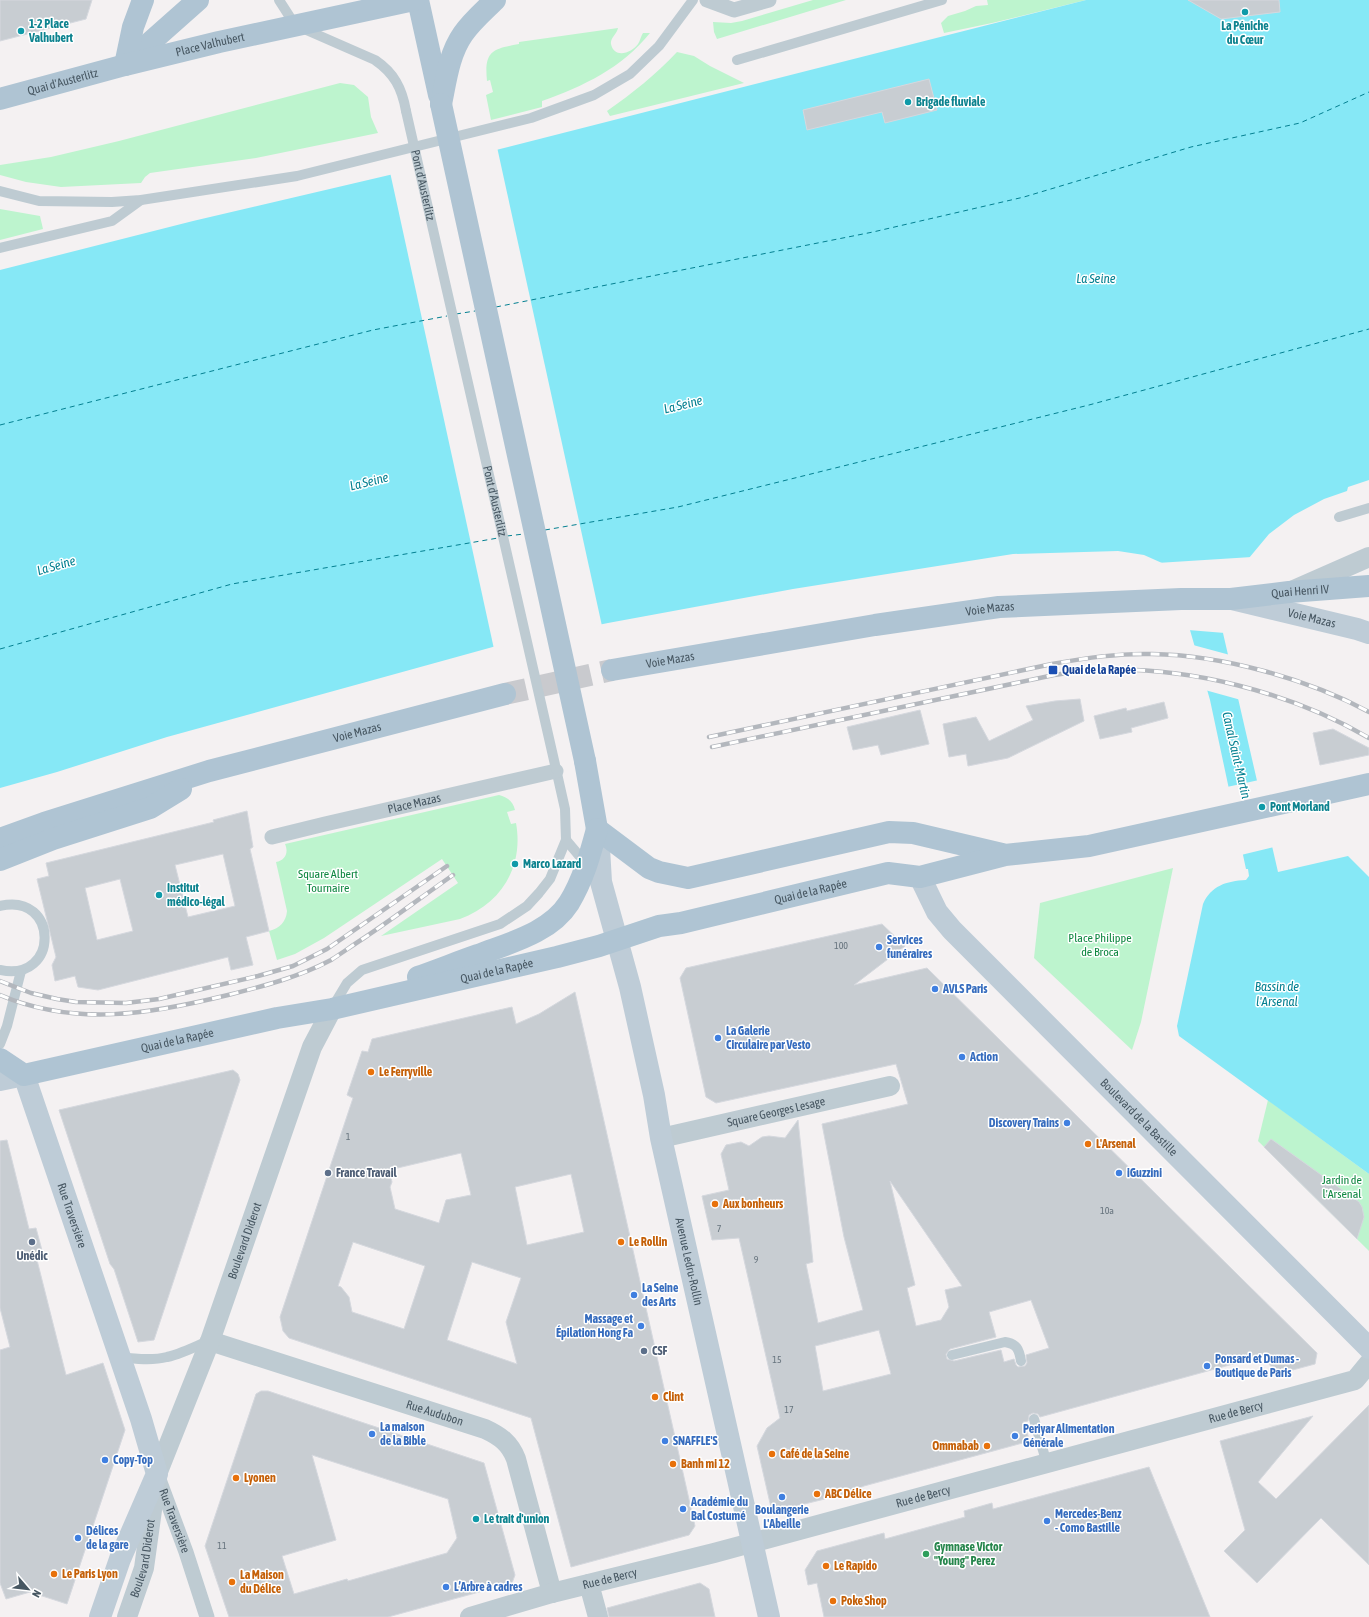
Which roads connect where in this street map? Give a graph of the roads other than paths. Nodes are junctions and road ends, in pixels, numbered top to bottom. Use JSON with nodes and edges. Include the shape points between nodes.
{"nodes":[{"id":1,"x":143,"y":0,"type":"edge"},
{"id":2,"x":198,"y":0,"type":"edge"},
{"id":3,"x":279,"y":0,"type":"edge"},
{"id":4,"x":414,"y":0,"type":"edge"},
{"id":5,"x":418,"y":0,"type":"edge"},
{"id":6,"x":495,"y":0,"type":"edge"},
{"id":7,"x":693,"y":0,"type":"edge"},
{"id":8,"x":707,"y":0,"type":"edge"},
{"id":9,"x":768,"y":0,"type":"edge"},
{"id":10,"x":942,"y":0,"type":"edge"},
{"id":11,"x":330,"y":8,"type":"edge"},
{"id":12,"x":295,"y":25,"type":"junction"},
{"id":13,"x":737,"y":60,"type":"dead end"},
{"id":14,"x":125,"y":65,"type":"junction"},
{"id":15,"x":0,"y":99,"type":"edge"},
{"id":16,"x":441,"y":104,"type":"junction"},
{"id":17,"x":0,"y":191,"type":"edge"},
{"id":18,"x":141,"y":200,"type":"junction"},
{"id":19,"x":0,"y":248,"type":"edge"},
{"id":20,"x":1369,"y":508,"type":"edge"},
{"id":21,"x":1339,"y":517,"type":"dead end"},
{"id":22,"x":1369,"y":557,"type":"edge"},
{"id":23,"x":1369,"y":586,"type":"edge"},
{"id":24,"x":1289,"y":592,"type":"junction"},
{"id":25,"x":1231,"y":599,"type":"junction"},
{"id":26,"x":1369,"y":633,"type":"edge"},
{"id":27,"x":612,"y":670,"type":"tunnel mouth"},
{"id":28,"x":505,"y":694,"type":"tunnel mouth"},
{"id":29,"x":556,"y":770,"type":"junction"},
{"id":30,"x":209,"y":772,"type":"junction"},
{"id":31,"x":1369,"y":784,"type":"edge"},
{"id":32,"x":598,"y":830,"type":"junction"},
{"id":33,"x":0,"y":838,"type":"edge"},
{"id":34,"x":272,"y":838,"type":"dead end"},
{"id":35,"x":566,"y":840,"type":"junction"},
{"id":36,"x":1005,"y":854,"type":"junction"},
{"id":37,"x":0,"y":860,"type":"edge"},
{"id":38,"x":587,"y":865,"type":"junction"},
{"id":39,"x":920,"y":877,"type":"junction"},
{"id":40,"x":601,"y":882,"type":"junction"},
{"id":41,"x":0,"y":906,"type":"edge"},
{"id":42,"x":617,"y":940,"type":"junction"},
{"id":43,"x":0,"y":970,"type":"edge"},
{"id":44,"x":21,"y":971,"type":"junction"},
{"id":45,"x":332,"y":1009,"type":"junction"},
{"id":46,"x":0,"y":1044,"type":"edge"},
{"id":47,"x":0,"y":1059,"type":"edge"},
{"id":48,"x":24,"y":1075,"type":"junction"},
{"id":49,"x":0,"y":1080,"type":"edge"},
{"id":50,"x":890,"y":1086,"type":"dead end"},
{"id":51,"x":661,"y":1138,"type":"junction"},
{"id":52,"x":210,"y":1341,"type":"junction"},
{"id":53,"x":1369,"y":1348,"type":"edge"},
{"id":54,"x":952,"y":1355,"type":"dead end"},
{"id":55,"x":119,"y":1357,"type":"junction"},
{"id":56,"x":1021,"y":1361,"type":"dead end"},
{"id":57,"x":1369,"y":1363,"type":"edge"},
{"id":58,"x":1034,"y":1419,"type":"dead end"},
{"id":59,"x":1047,"y":1464,"type":"junction"},
{"id":60,"x":157,"y":1474,"type":"junction"},
{"id":61,"x":753,"y":1542,"type":"junction"},
{"id":62,"x":589,"y":1584,"type":"junction"},
{"id":63,"x":552,"y":1593,"type":"junction"},
{"id":64,"x":514,"y":1611,"type":"edge"},
{"id":65,"x":100,"y":1617,"type":"edge"},
{"id":66,"x":127,"y":1617,"type":"edge"},
{"id":67,"x":207,"y":1617,"type":"edge"},
{"id":68,"x":470,"y":1617,"type":"edge"},
{"id":69,"x":598,"y":1617,"type":"edge"},
{"id":70,"x":770,"y":1617,"type":"edge"}],
"edges":[{"from":1,"to":14,"type":"main road","via":[[133,27]]},
{"from":2,"to":14,"type":"main road"},
{"from":3,"to":12,"type":"lane"},
{"from":4,"to":11,"type":"main road","name":"Place Valhubert"},
{"from":5,"to":16,"type":"main road"},
{"from":6,"to":16,"type":"main road","via":[[464,33],[455,49]]},
{"from":7,"to":18,"type":"lane","via":[[674,28],[630,74],[594,95],[532,118],[297,176]]},
{"from":8,"to":9,"type":"street","via":[[734,10]]},
{"from":10,"to":13,"type":"lane"},
{"from":11,"to":12,"type":"main road","name":"Place Valhubert"},
{"from":12,"to":14,"type":"main road","name":"Place Valhubert"},
{"from":12,"to":29,"type":"lane","name":"Pont d'Austerlitz","bridge":true,"via":[[375,60],[396,80],[400,88]]},
{"from":14,"to":15,"type":"main road","name":"Quai d'Austerlitz"},
{"from":16,"to":32,"type":"main road","bridge":true},
{"from":17,"to":18,"type":"lane","via":[[39,201]]},
{"from":18,"to":19,"type":"lane","via":[[112,221]]},
{"from":20,"to":21,"type":"lane"},
{"from":22,"to":24,"type":"street"},
{"from":23,"to":24,"type":"main road","name":"Quai Henri IV"},
{"from":24,"to":25,"type":"main road","name":"Quai Henri IV"},
{"from":25,"to":26,"type":"main road","name":"Voie Mazas"},
{"from":25,"to":27,"type":"main road","name":"Voie Mazas","via":[[999,607],[875,625]]},
{"from":28,"to":30,"type":"main road","name":"Voie Mazas"},
{"from":29,"to":34,"type":"street","name":"Place Mazas"},
{"from":29,"to":35,"type":"lane","name":"Pont d'Austerlitz","via":[[565,809]]},
{"from":30,"to":33,"type":"main road"},
{"from":30,"to":37,"type":"main road","via":[[150,808],[53,839]]},
{"from":31,"to":36,"type":"main road","via":[[1089,846]]},
{"from":32,"to":36,"type":"main road","via":[[649,868],[688,878],[888,832],[913,833]]},
{"from":32,"to":38,"type":"main road","name":"Quai de la Rapée"},
{"from":32,"to":40,"type":"main road"},
{"from":35,"to":38,"type":"lane"},
{"from":35,"to":45,"type":"lane","via":[[550,879],[527,906],[500,924],[362,970],[347,983]]},
{"from":36,"to":39,"type":"main road","name":"Quai de la Rapée"},
{"from":38,"to":40,"type":"lane"},
{"from":38,"to":45,"type":"main road","name":"Quai de la Rapée","via":[[568,904],[558,916],[542,928],[512,942]]},
{"from":39,"to":42,"type":"main road","name":"Quai de la Rapée","via":[[888,873],[681,923],[659,926]]},
{"from":39,"to":53,"type":"main road","name":"Boulevard de la Bastille","via":[[936,912],[952,930]]},
{"from":40,"to":42,"type":"main road","name":"Avenue Ledru-Rollin"},
{"from":41,"to":44,"type":"lane","via":[[20,905],[30,909],[44,926],[46,937],[39,958],[32,966]]},
{"from":42,"to":45,"type":"main road","name":"Quai de la Rapée","via":[[579,952]]},
{"from":42,"to":51,"type":"main road","name":"Avenue Ledru-Rollin","via":[[654,1095]]},
{"from":43,"to":44,"type":"lane"},
{"from":44,"to":46,"type":"lane"},
{"from":45,"to":48,"type":"main road","name":"Quai de la Rapée","via":[[277,1018]]},
{"from":45,"to":52,"type":"street","name":"Boulevard Diderot","via":[[312,1047]]},
{"from":47,"to":48,"type":"main road"},
{"from":48,"to":49,"type":"main road","name":"Quai de la Rapée"},
{"from":48,"to":55,"type":"main road","name":"Rue Traversière"},
{"from":50,"to":51,"type":"street","name":"Square Georges Lesage"},
{"from":51,"to":61,"type":"main road","name":"Avenue Ledru-Rollin"},
{"from":52,"to":55,"type":"lane","via":[[166,1358]]},
{"from":52,"to":60,"type":"street","name":"Boulevard Diderot"},
{"from":52,"to":63,"type":"street","name":"Rue Audubon","via":[[485,1429],[506,1441],[516,1459]]},
{"from":54,"to":56,"type":"lane","via":[[1005,1342],[1017,1347]]},
{"from":55,"to":60,"type":"main road","name":"Rue Traversière"},
{"from":57,"to":59,"type":"street","name":"Rue de Bercy","via":[[1355,1380]]},
{"from":58,"to":59,"type":"lane"},
{"from":59,"to":61,"type":"street","name":"Rue de Bercy"},
{"from":60,"to":65,"type":"main road","name":"Boulevard Diderot","via":[[120,1559]]},
{"from":60,"to":66,"type":"street","name":"Boulevard Diderot","via":[[144,1568]]},
{"from":60,"to":67,"type":"street","name":"Rue Traversière"},
{"from":61,"to":62,"type":"street","name":"Rue de Bercy"},
{"from":61,"to":70,"type":"main road","name":"Avenue Ledru-Rollin"},
{"from":62,"to":63,"type":"street","name":"Rue de Bercy"},
{"from":62,"to":69,"type":"street"},
{"from":63,"to":64,"type":"street","name":"Rue de Bercy"},
{"from":64,"to":68,"type":"street","name":"Rue de Bercy"}]}
